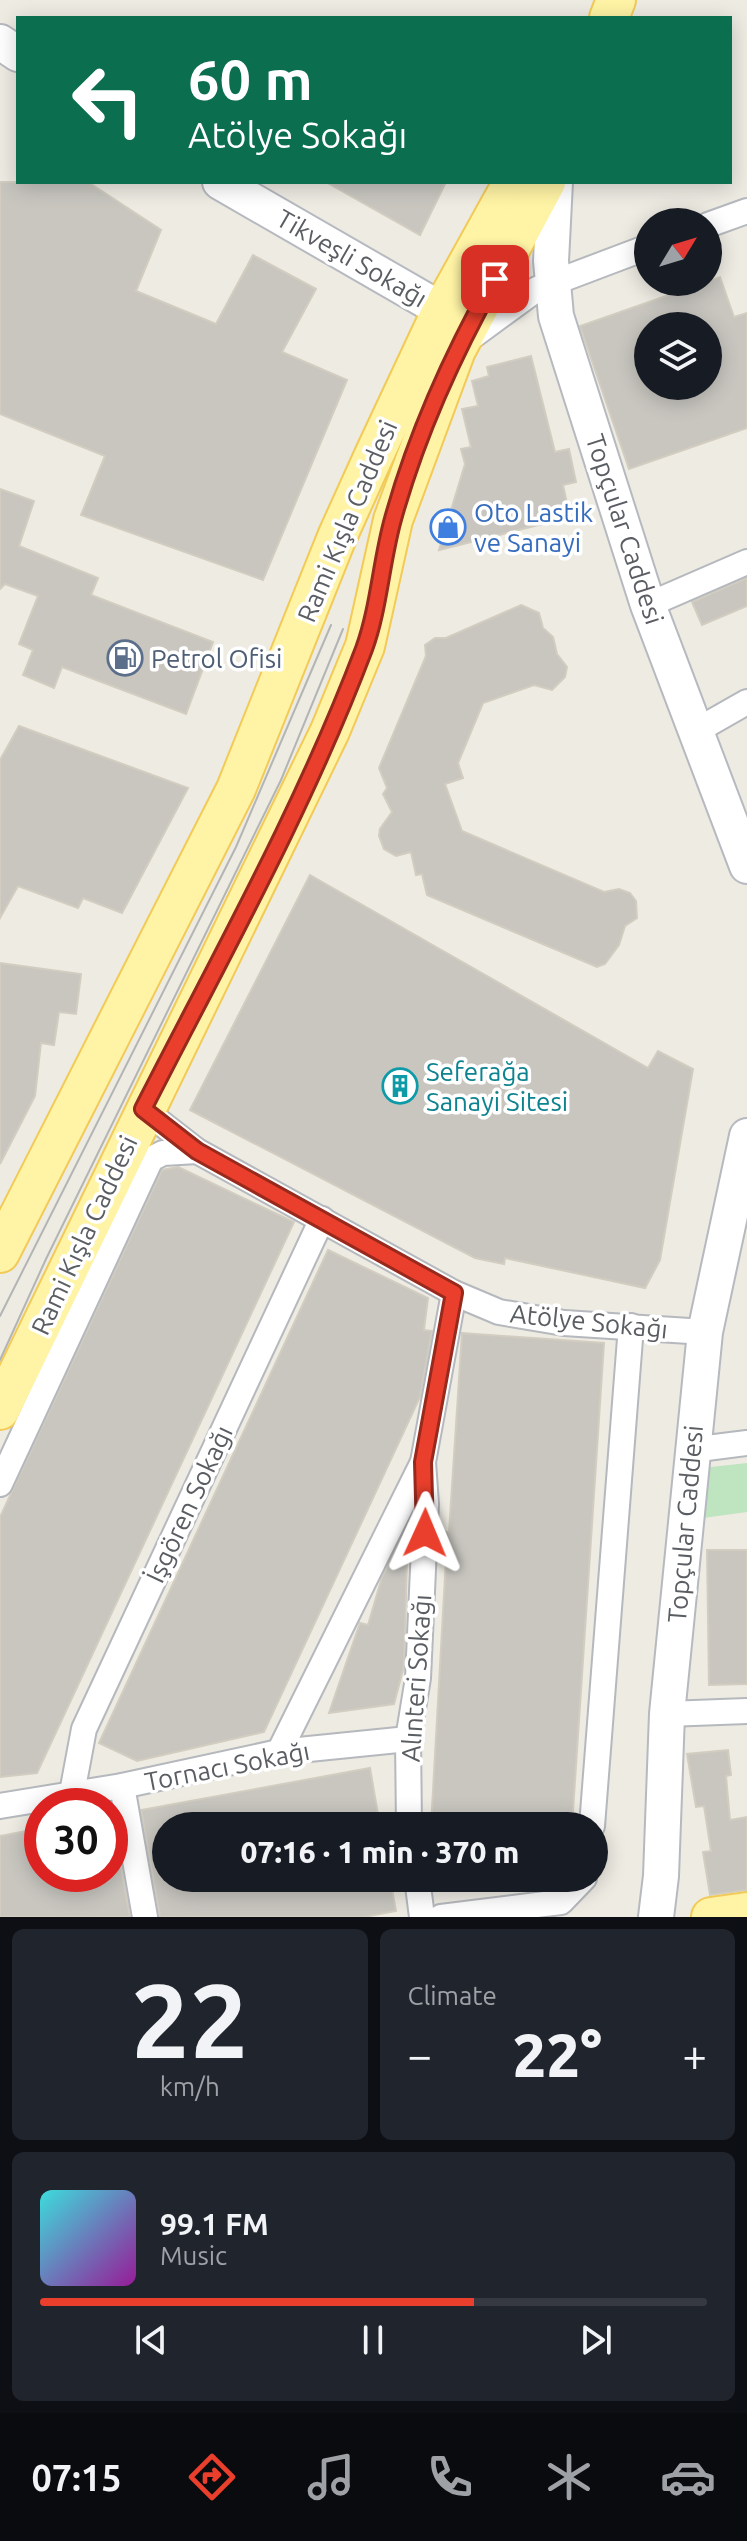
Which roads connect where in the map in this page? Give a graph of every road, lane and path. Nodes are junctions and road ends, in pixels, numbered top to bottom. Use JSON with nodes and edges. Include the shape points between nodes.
{"nodes":[{"id":1,"x":223,"y":184,"type":"edge"},
{"id":2,"x":512,"y":184,"type":"edge"},
{"id":3,"x":545,"y":184,"type":"edge"},
{"id":4,"x":555,"y":184,"type":"edge"},
{"id":5,"x":747,"y":211,"type":"edge"},
{"id":6,"x":722,"y":220,"type":"edge"},
{"id":7,"x":634,"y":252,"type":"edge"},
{"id":8,"x":552,"y":282,"type":"junction"},
{"id":9,"x":442,"y":310,"type":"junction"},
{"id":10,"x":456,"y":350,"type":"junction"},
{"id":11,"x":747,"y":562,"type":"edge"},
{"id":12,"x":648,"y":605,"type":"junction"},
{"id":13,"x":747,"y":702,"type":"edge"},
{"id":14,"x":696,"y":731,"type":"junction"},
{"id":15,"x":747,"y":866,"type":"edge"},
{"id":16,"x":143,"y":1109,"type":"junction"},
{"id":17,"x":197,"y":1151,"type":"junction"},
{"id":18,"x":746,"y":1154,"type":"edge"},
{"id":19,"x":322,"y":1219,"type":"junction"},
{"id":20,"x":0,"y":1253,"type":"edge"},
{"id":21,"x":454,"y":1293,"type":"junction"},
{"id":22,"x":631,"y":1326,"type":"junction"},
{"id":23,"x":705,"y":1332,"type":"junction"},
{"id":24,"x":0,"y":1410,"type":"edge"},
{"id":25,"x":747,"y":1443,"type":"edge"},
{"id":26,"x":691,"y":1450,"type":"junction"},
{"id":27,"x":423,"y":1462,"type":"junction"},
{"id":28,"x":0,"y":1484,"type":"edge"},
{"id":29,"x":747,"y":1711,"type":"edge"},
{"id":30,"x":667,"y":1714,"type":"junction"},
{"id":31,"x":408,"y":1739,"type":"junction"},
{"id":32,"x":279,"y":1752,"type":"junction"},
{"id":33,"x":122,"y":1786,"type":"junction"},
{"id":34,"x":73,"y":1788,"type":"edge"},
{"id":35,"x":108,"y":1788,"type":"edge"},
{"id":36,"x":24,"y":1802,"type":"edge"},
{"id":37,"x":0,"y":1806,"type":"edge"},
{"id":38,"x":409,"y":1812,"type":"edge"},
{"id":39,"x":593,"y":1812,"type":"edge"},
{"id":40,"x":419,"y":1892,"type":"edge"},
{"id":41,"x":571,"y":1892,"type":"edge"},
{"id":42,"x":747,"y":1912,"type":"edge"},
{"id":43,"x":145,"y":1917,"type":"edge"},
{"id":44,"x":422,"y":1917,"type":"edge"},
{"id":45,"x":441,"y":1917,"type":"edge"},
{"id":46,"x":656,"y":1917,"type":"edge"},
{"id":47,"x":711,"y":1917,"type":"edge"}],
"edges":[{"from":1,"to":9,"type":"street","name":"Tikveşli Sokağı"},
{"from":2,"to":9,"type":"main road","name":"Rami Kışla Caddesi"},
{"from":3,"to":10,"type":"main road","name":"Rami Kışla Caddesi"},
{"from":4,"to":8,"type":"street","name":"Topçular Caddesi"},
{"from":5,"to":6,"type":"street"},
{"from":7,"to":8,"type":"street"},
{"from":8,"to":10,"type":"street","via":[[496,316]]},
{"from":8,"to":12,"type":"street","name":"Topçular Caddesi","via":[[556,316]]},
{"from":9,"to":20,"type":"main road","name":"Rami Kışla Caddesi","via":[[337,537],[236,789]]},
{"from":10,"to":16,"type":"main road","name":"Rami Kışla Caddesi","via":[[393,520],[359,661],[274,851]]},
{"from":11,"to":12,"type":"street"},
{"from":12,"to":14,"type":"street","name":"Topçular Caddesi"},
{"from":13,"to":14,"type":"street"},
{"from":14,"to":15,"type":"street","name":"Topçular Caddesi"},
{"from":16,"to":17,"type":"street","name":"Atölye Sokağı"},
{"from":16,"to":24,"type":"main road","name":"Rami Kışla Caddesi"},
{"from":17,"to":19,"type":"street","name":"Atölye Sokağı"},
{"from":17,"to":28,"type":"street","via":[[151,1159]]},
{"from":18,"to":23,"type":"street","name":"Topçular Caddesi"},
{"from":19,"to":21,"type":"street","name":"Atölye Sokağı"},
{"from":19,"to":34,"type":"street","name":"İşgören Sokağı","via":[[84,1729]]},
{"from":21,"to":22,"type":"street","name":"Atölye Sokağı","via":[[499,1312],[564,1323]]},
{"from":21,"to":27,"type":"street","name":"Alınteri Sokağı"},
{"from":22,"to":23,"type":"street","name":"Atölye Sokağı"},
{"from":22,"to":39,"type":"street"},
{"from":23,"to":26,"type":"street","name":"Topçular Caddesi"},
{"from":25,"to":26,"type":"street"},
{"from":26,"to":30,"type":"street","name":"Topçular Caddesi"},
{"from":27,"to":31,"type":"street","name":"Alınteri Sokağı","via":[[418,1678]]},
{"from":27,"to":32,"type":"street"},
{"from":29,"to":30,"type":"street"},
{"from":30,"to":46,"type":"street","name":"Topçular Caddesi"},
{"from":31,"to":32,"type":"street","name":"Tornacı Sokağı"},
{"from":31,"to":38,"type":"street","name":"Alınteri Sokağı"},
{"from":32,"to":33,"type":"street","name":"Tornacı Sokağı"},
{"from":33,"to":35,"type":"street","name":"Tornacı Sokağı"},
{"from":33,"to":43,"type":"street"},
{"from":36,"to":37,"type":"street","name":"Tornacı Sokağı"},
{"from":40,"to":44,"type":"street"},
{"from":41,"to":45,"type":"street","via":[[561,1902]]},
{"from":42,"to":47,"type":"main road"}]}
